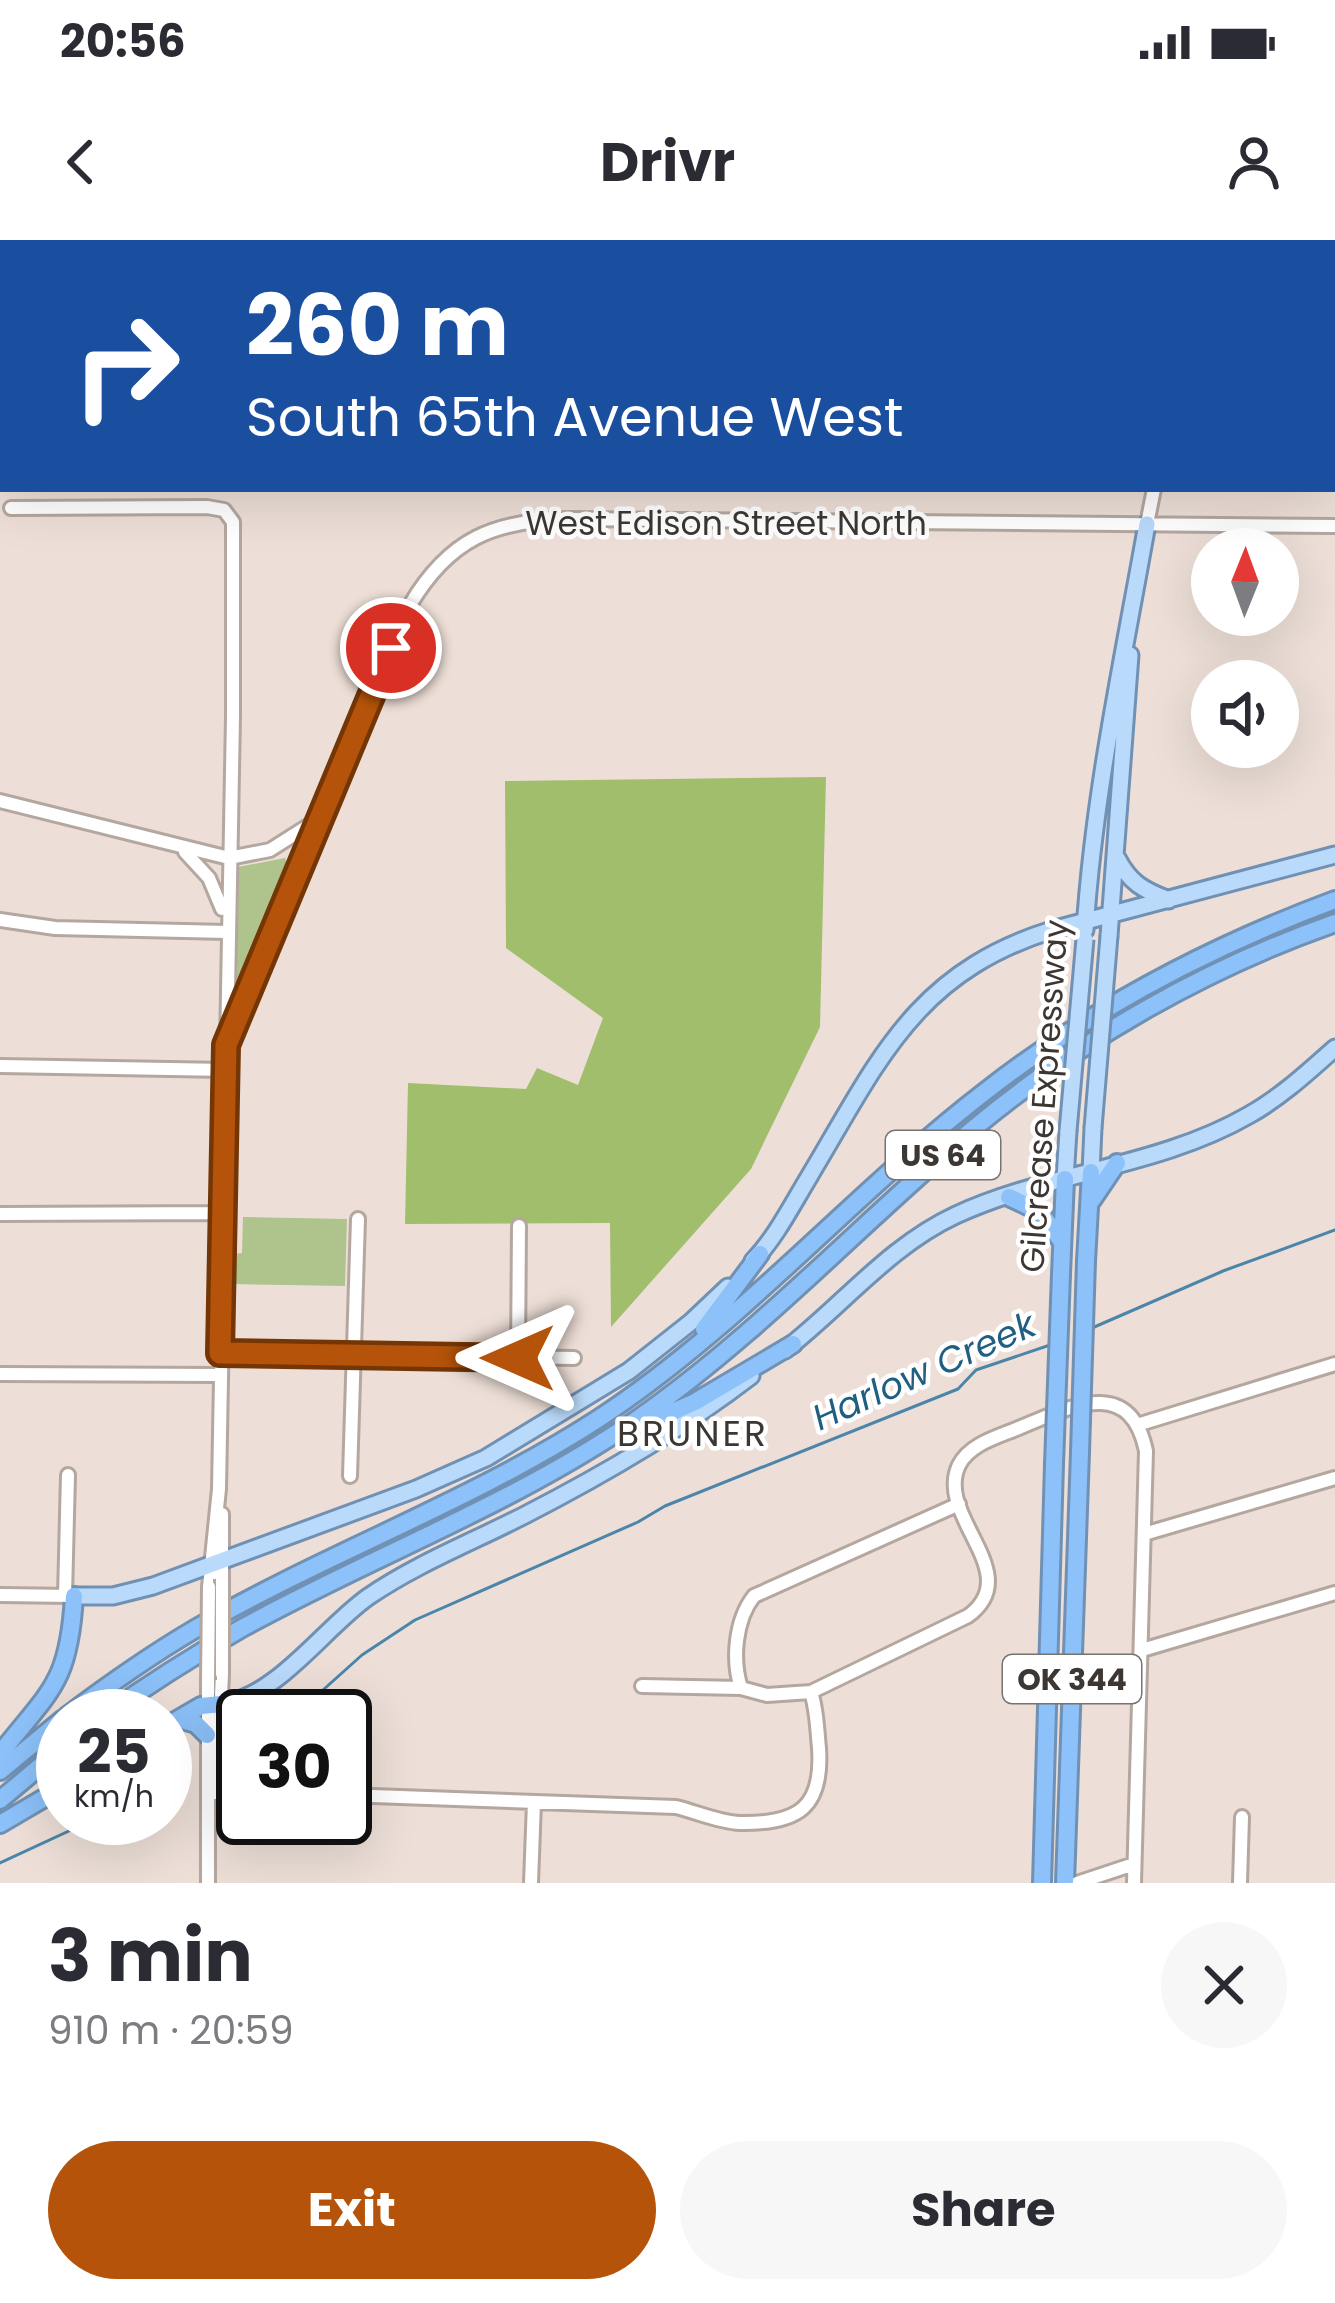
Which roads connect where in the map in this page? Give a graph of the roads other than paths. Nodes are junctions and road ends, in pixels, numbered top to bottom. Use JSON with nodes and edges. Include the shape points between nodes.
{"nodes":[{"id":1,"x":1153,"y":492,"type":"edge"},
{"id":2,"x":11,"y":508,"type":"dead end"},
{"id":3,"x":1147,"y":524,"type":"junction"},
{"id":4,"x":1335,"y":526,"type":"edge"},
{"id":5,"x":1133,"y":604,"type":"junction"},
{"id":6,"x":0,"y":801,"type":"edge"},
{"id":7,"x":319,"y":817,"type":"junction"},
{"id":8,"x":179,"y":848,"type":"junction"},
{"id":9,"x":1116,"y":855,"type":"junction"},
{"id":10,"x":1335,"y":855,"type":"edge"},
{"id":11,"x":229,"y":858,"type":"junction"},
{"id":12,"x":1169,"y":900,"type":"junction"},
{"id":13,"x":1335,"y":900,"type":"edge"},
{"id":14,"x":1111,"y":915,"type":"junction"},
{"id":15,"x":0,"y":920,"type":"edge"},
{"id":16,"x":1086,"y":921,"type":"junction"},
{"id":17,"x":1335,"y":922,"type":"edge"},
{"id":18,"x":227,"y":932,"type":"junction"},
{"id":19,"x":226,"y":1045,"type":"junction"},
{"id":20,"x":1335,"y":1048,"type":"edge"},
{"id":21,"x":0,"y":1066,"type":"edge"},
{"id":22,"x":226,"y":1070,"type":"junction"},
{"id":23,"x":1118,"y":1163,"type":"junction"},
{"id":24,"x":1091,"y":1172,"type":"junction"},
{"id":25,"x":1065,"y":1179,"type":"junction"},
{"id":26,"x":1010,"y":1197,"type":"junction"},
{"id":27,"x":1089,"y":1207,"type":"junction"},
{"id":28,"x":223,"y":1213,"type":"junction"},
{"id":29,"x":0,"y":1214,"type":"edge"},
{"id":30,"x":358,"y":1219,"type":"dead end"},
{"id":31,"x":519,"y":1226,"type":"dead end"},
{"id":32,"x":1062,"y":1242,"type":"junction"},
{"id":33,"x":760,"y":1254,"type":"junction"},
{"id":34,"x":793,"y":1344,"type":"junction"},
{"id":35,"x":220,"y":1353,"type":"junction"},
{"id":36,"x":686,"y":1354,"type":"junction"},
{"id":37,"x":353,"y":1356,"type":"junction"},
{"id":38,"x":518,"y":1358,"type":"junction"},
{"id":39,"x":574,"y":1358,"type":"dead end"},
{"id":40,"x":1335,"y":1364,"type":"edge"},
{"id":41,"x":0,"y":1374,"type":"edge"},
{"id":42,"x":219,"y":1375,"type":"junction"},
{"id":43,"x":1137,"y":1425,"type":"junction"},
{"id":44,"x":592,"y":1448,"type":"junction"},
{"id":45,"x":68,"y":1475,"type":"dead end"},
{"id":46,"x":350,"y":1476,"type":"dead end"},
{"id":47,"x":1335,"y":1478,"type":"edge"},
{"id":48,"x":959,"y":1504,"type":"junction"},
{"id":49,"x":1144,"y":1534,"type":"junction"},
{"id":50,"x":216,"y":1573,"type":"junction"},
{"id":51,"x":1335,"y":1593,"type":"edge"},
{"id":52,"x":0,"y":1594,"type":"edge"},
{"id":53,"x":70,"y":1596,"type":"junction"},
{"id":54,"x":1142,"y":1651,"type":"junction"},
{"id":55,"x":642,"y":1686,"type":"dead end"},
{"id":56,"x":741,"y":1688,"type":"junction"},
{"id":57,"x":108,"y":1689,"type":"edge"},
{"id":58,"x":147,"y":1689,"type":"edge"},
{"id":59,"x":811,"y":1692,"type":"junction"},
{"id":60,"x":214,"y":1704,"type":"junction"},
{"id":61,"x":192,"y":1714,"type":"edge"},
{"id":62,"x":192,"y":1724,"type":"edge"},
{"id":63,"x":207,"y":1735,"type":"junction"},
{"id":64,"x":36,"y":1742,"type":"edge"},
{"id":65,"x":0,"y":1754,"type":"edge"},
{"id":66,"x":36,"y":1770,"type":"edge"},
{"id":67,"x":0,"y":1772,"type":"edge"},
{"id":68,"x":211,"y":1793,"type":"junction"},
{"id":69,"x":216,"y":1793,"type":"edge"},
{"id":70,"x":372,"y":1797,"type":"edge"},
{"id":71,"x":0,"y":1800,"type":"edge"},
{"id":72,"x":534,"y":1802,"type":"junction"},
{"id":73,"x":36,"y":1803,"type":"edge"},
{"id":74,"x":1242,"y":1817,"type":"dead end"},
{"id":75,"x":0,"y":1825,"type":"edge"},
{"id":76,"x":1134,"y":1864,"type":"junction"},
{"id":77,"x":208,"y":1883,"type":"edge"},
{"id":78,"x":531,"y":1883,"type":"edge"},
{"id":79,"x":1042,"y":1883,"type":"edge"},
{"id":80,"x":1065,"y":1883,"type":"edge"},
{"id":81,"x":1077,"y":1883,"type":"edge"},
{"id":82,"x":1134,"y":1883,"type":"edge"},
{"id":83,"x":1240,"y":1883,"type":"edge"}],
"edges":[{"from":1,"to":3,"type":"street"},
{"from":2,"to":11,"type":"street","via":[[227,512]]},
{"from":3,"to":4,"type":"street","name":"West Edison Street North"},
{"from":3,"to":5,"type":"main road","name":"Gilcrease Expressway"},
{"from":3,"to":7,"type":"street","name":"West Edison Street North","via":[[548,519],[488,530],[460,547],[410,605]]},
{"from":5,"to":9,"type":"main road","name":"Gilcrease Expressway"},
{"from":5,"to":16,"type":"main road","name":"Gilcrease Expressway","via":[[1105,740]]},
{"from":6,"to":8,"type":"street"},
{"from":7,"to":11,"type":"street","via":[[278,847]]},
{"from":7,"to":19,"type":"street","name":"West Edison Street North"},
{"from":8,"to":11,"type":"street"},
{"from":8,"to":18,"type":"street","via":[[209,878]]},
{"from":9,"to":12,"type":"main road","via":[[1138,887]]},
{"from":9,"to":14,"type":"main road","name":"Gilcrease Expressway"},
{"from":10,"to":12,"type":"main road"},
{"from":11,"to":18,"type":"street"},
{"from":12,"to":14,"type":"main road"},
{"from":13,"to":36,"type":"highway","number":"US 64","via":[[1179,967],[1060,1037],[961,1111]]},
{"from":14,"to":16,"type":"main road"},
{"from":14,"to":24,"type":"main road","name":"Gilcrease Expressway","number":"OK 344","bridge":true},
{"from":15,"to":18,"type":"street"},
{"from":16,"to":25,"type":"main road","name":"Gilcrease Expressway","number":"OK 344","bridge":true},
{"from":16,"to":33,"type":"main road","via":[[1006,946],[925,1000],[883,1053]]},
{"from":17,"to":44,"type":"highway","number":"US 64","via":[[1178,991],[1040,1077],[710,1363]]},
{"from":18,"to":19,"type":"street"},
{"from":19,"to":22,"type":"street"},
{"from":20,"to":23,"type":"main road","via":[[1251,1114]]},
{"from":21,"to":22,"type":"street"},
{"from":22,"to":28,"type":"street"},
{"from":23,"to":24,"type":"main road"},
{"from":23,"to":27,"type":"highway"},
{"from":24,"to":25,"type":"main road"},
{"from":24,"to":27,"type":"highway","name":"Gilcrease Expressway","number":"OK 344"},
{"from":25,"to":26,"type":"main road"},
{"from":25,"to":32,"type":"highway","name":"Gilcrease Expressway","number":"OK 344"},
{"from":26,"to":32,"type":"highway","via":[[1040,1213]]},
{"from":26,"to":34,"type":"main road","via":[[916,1237]]},
{"from":27,"to":80,"type":"highway","name":"Gilcrease Expressway","number":"OK 344","bridge":true},
{"from":28,"to":29,"type":"street"},
{"from":28,"to":35,"type":"street"},
{"from":30,"to":37,"type":"street"},
{"from":31,"to":38,"type":"street"},
{"from":32,"to":79,"type":"highway","name":"Gilcrease Expressway","number":"OK 344","bridge":true},
{"from":33,"to":36,"type":"highway"},
{"from":33,"to":50,"type":"main road","via":[[629,1371],[521,1439]]},
{"from":34,"to":44,"type":"highway","via":[[695,1402]]},
{"from":34,"to":60,"type":"main road","via":[[699,1414],[387,1585],[258,1693]]},
{"from":35,"to":37,"type":"street"},
{"from":35,"to":42,"type":"street"},
{"from":36,"to":57,"type":"highway","number":"US 64","via":[[528,1462],[194,1630]]},
{"from":37,"to":38,"type":"street"},
{"from":37,"to":46,"type":"street"},
{"from":38,"to":39,"type":"street"},
{"from":40,"to":43,"type":"street"},
{"from":41,"to":42,"type":"street"},
{"from":42,"to":50,"type":"street"},
{"from":43,"to":48,"type":"street","via":[[1116,1406],[1090,1401],[978,1446],[957,1469]]},
{"from":43,"to":49,"type":"street","via":[[1146,1451]]},
{"from":44,"to":58,"type":"highway","number":"US 64","via":[[241,1629]]},
{"from":45,"to":53,"type":"street"},
{"from":47,"to":49,"type":"street"},
{"from":48,"to":56,"type":"street","via":[[754,1596],[741,1617]]},
{"from":48,"to":59,"type":"street","via":[[988,1570],[977,1610]]},
{"from":49,"to":54,"type":"street"},
{"from":50,"to":53,"type":"main road","via":[[124,1594]]},
{"from":50,"to":60,"type":"street","bridge":true},
{"from":51,"to":54,"type":"street"},
{"from":52,"to":53,"type":"street"},
{"from":53,"to":65,"type":"highway","via":[[71,1636],[58,1680]]},
{"from":54,"to":76,"type":"street"},
{"from":55,"to":56,"type":"street"},
{"from":56,"to":59,"type":"street"},
{"from":59,"to":72,"type":"street","via":[[820,1785],[809,1804],[789,1815],[740,1823],[676,1807]]},
{"from":60,"to":61,"type":"highway"},
{"from":60,"to":63,"type":"street"},
{"from":60,"to":68,"type":"street"},
{"from":62,"to":63,"type":"highway"},
{"from":63,"to":68,"type":"street"},
{"from":64,"to":67,"type":"highway","number":"US 64"},
{"from":66,"to":71,"type":"highway"},
{"from":68,"to":69,"type":"street"},
{"from":68,"to":77,"type":"street"},
{"from":70,"to":72,"type":"street"},
{"from":72,"to":78,"type":"street"},
{"from":73,"to":75,"type":"highway"},
{"from":74,"to":83,"type":"street"},
{"from":76,"to":81,"type":"street"},
{"from":76,"to":82,"type":"street"}]}
